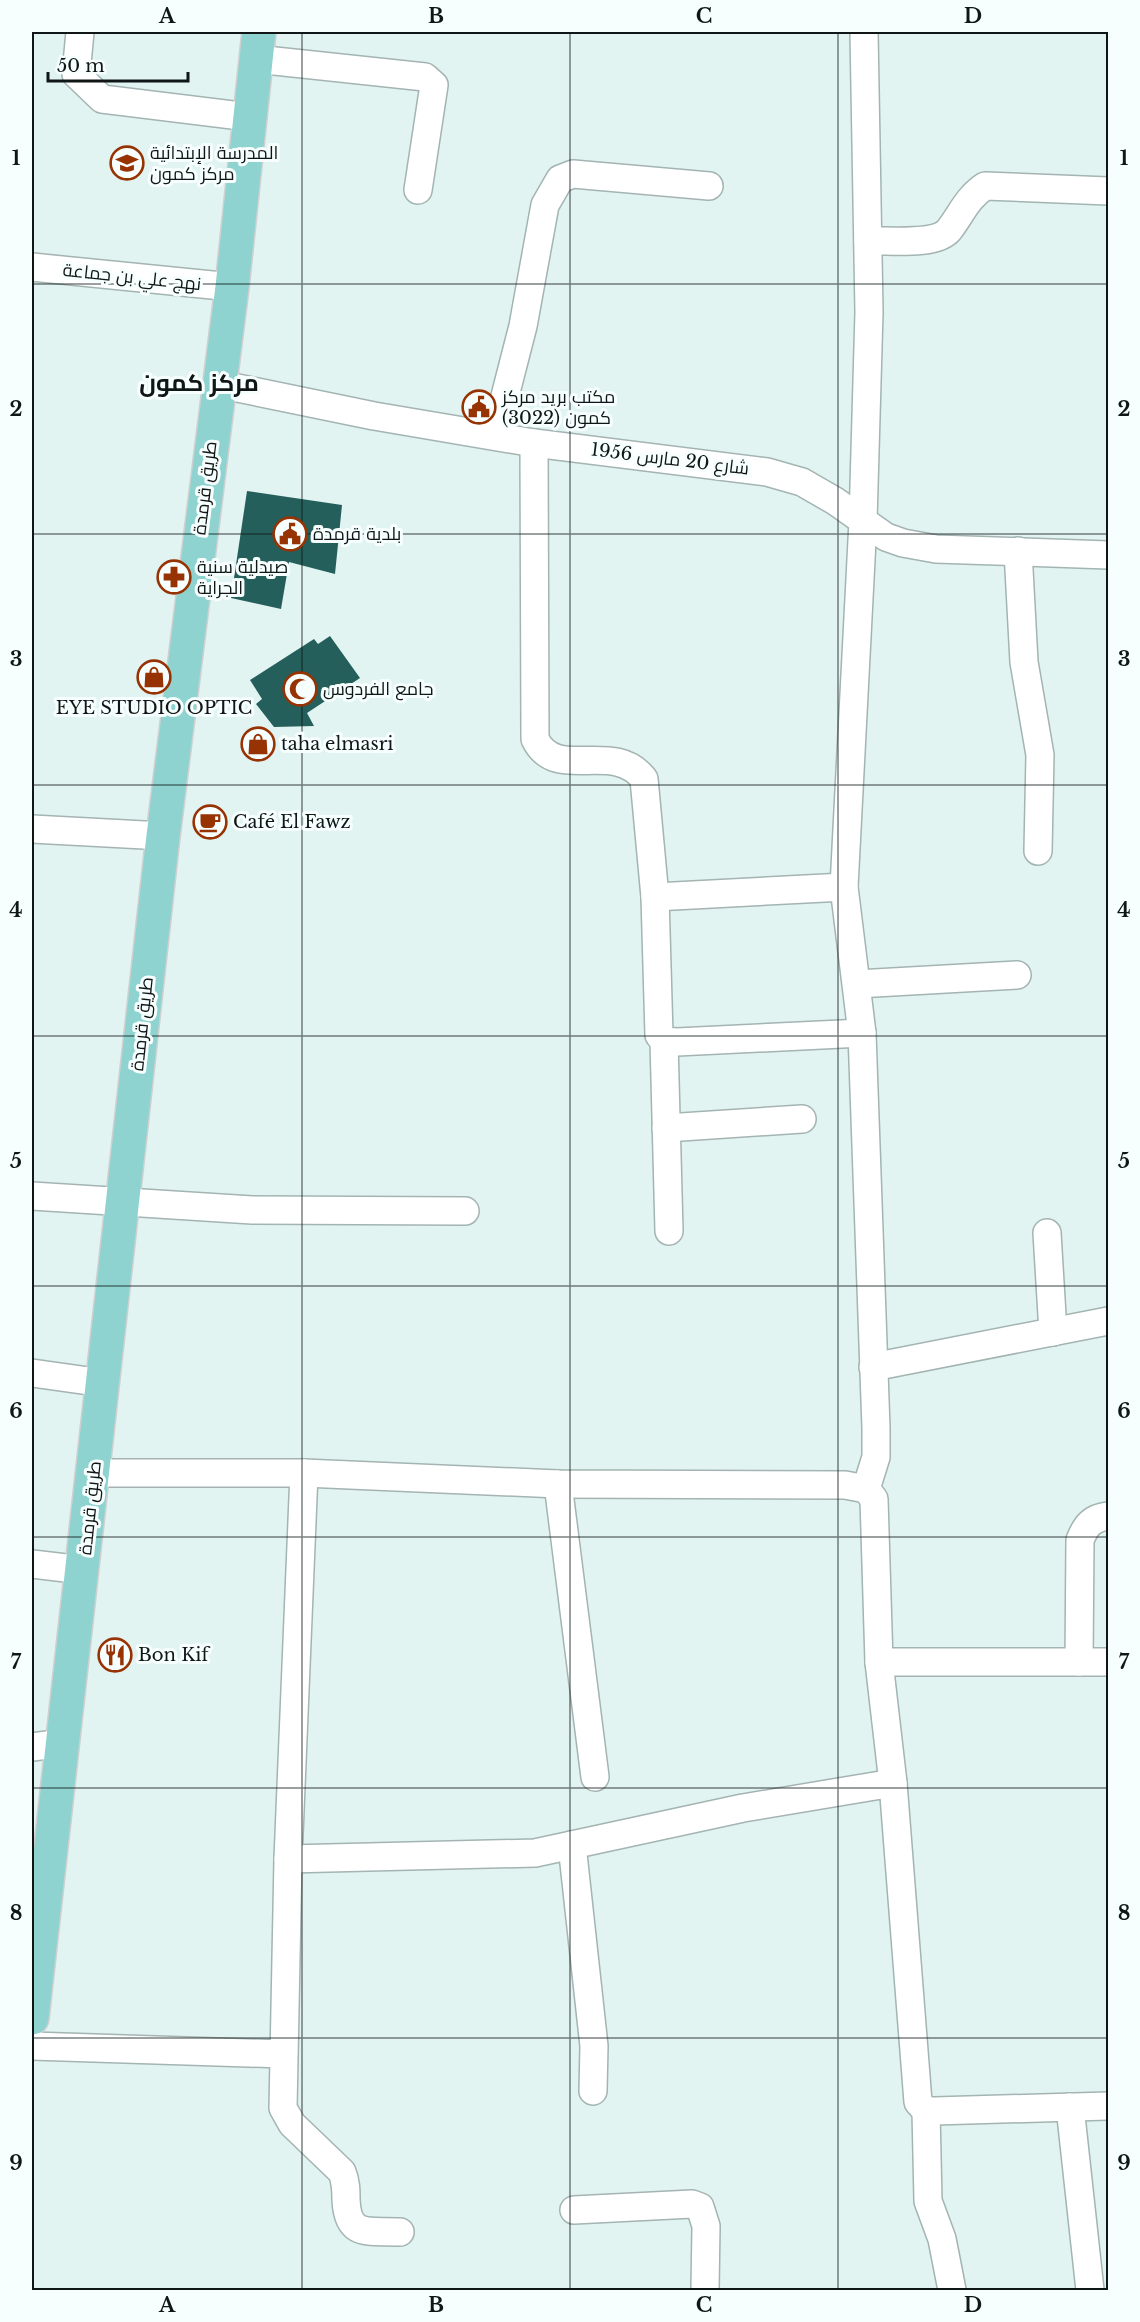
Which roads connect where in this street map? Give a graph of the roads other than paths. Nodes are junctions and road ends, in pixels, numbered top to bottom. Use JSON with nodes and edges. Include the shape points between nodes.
{"nodes":[{"id":1,"x":80,"y":32,"type":"edge"},
{"id":2,"x":864,"y":32,"type":"edge"},
{"id":3,"x":257,"y":45,"type":"edge"},
{"id":4,"x":249,"y":117,"type":"junction"},
{"id":5,"x":709,"y":186,"type":"dead end"},
{"id":6,"x":418,"y":190,"type":"dead end"},
{"id":7,"x":1108,"y":191,"type":"edge"},
{"id":8,"x":868,"y":241,"type":"junction"},
{"id":9,"x":32,"y":267,"type":"edge"},
{"id":10,"x":232,"y":287,"type":"junction"},
{"id":11,"x":218,"y":384,"type":"junction"},
{"id":12,"x":495,"y":435,"type":"junction"},
{"id":13,"x":534,"y":443,"type":"junction"},
{"id":14,"x":863,"y":520,"type":"junction"},
{"id":15,"x":1018,"y":551,"type":"junction"},
{"id":16,"x":1108,"y":555,"type":"edge"},
{"id":17,"x":32,"y":829,"type":"edge"},
{"id":18,"x":163,"y":836,"type":"junction"},
{"id":19,"x":1038,"y":851,"type":"dead end"},
{"id":20,"x":844,"y":887,"type":"junction"},
{"id":21,"x":655,"y":897,"type":"junction"},
{"id":22,"x":1017,"y":975,"type":"dead end"},
{"id":23,"x":857,"y":984,"type":"junction"},
{"id":24,"x":862,"y":1033,"type":"junction"},
{"id":25,"x":664,"y":1041,"type":"junction"},
{"id":26,"x":802,"y":1119,"type":"dead end"},
{"id":27,"x":666,"y":1128,"type":"junction"},
{"id":28,"x":32,"y":1196,"type":"edge"},
{"id":29,"x":122,"y":1200,"type":"junction"},
{"id":30,"x":465,"y":1211,"type":"dead end"},
{"id":31,"x":669,"y":1231,"type":"dead end"},
{"id":32,"x":1047,"y":1233,"type":"dead end"},
{"id":33,"x":1108,"y":1321,"type":"edge"},
{"id":34,"x":1053,"y":1332,"type":"junction"},
{"id":35,"x":873,"y":1367,"type":"junction"},
{"id":36,"x":32,"y":1374,"type":"edge"},
{"id":37,"x":103,"y":1383,"type":"junction"},
{"id":38,"x":94,"y":1473,"type":"junction"},
{"id":39,"x":304,"y":1473,"type":"junction"},
{"id":40,"x":558,"y":1484,"type":"junction"},
{"id":41,"x":866,"y":1489,"type":"junction"},
{"id":42,"x":1108,"y":1516,"type":"edge"},
{"id":43,"x":32,"y":1564,"type":"edge"},
{"id":44,"x":83,"y":1570,"type":"junction"},
{"id":45,"x":879,"y":1662,"type":"junction"},
{"id":46,"x":1079,"y":1662,"type":"junction"},
{"id":47,"x":1108,"y":1662,"type":"edge"},
{"id":48,"x":47,"y":1745,"type":"edge"},
{"id":49,"x":595,"y":1777,"type":"dead end"},
{"id":50,"x":893,"y":1783,"type":"junction"},
{"id":51,"x":572,"y":1845,"type":"junction"},
{"id":52,"x":288,"y":1858,"type":"junction"},
{"id":53,"x":32,"y":2011,"type":"edge"},
{"id":54,"x":32,"y":2046,"type":"edge"},
{"id":55,"x":283,"y":2054,"type":"junction"},
{"id":56,"x":593,"y":2091,"type":"dead end"},
{"id":57,"x":1108,"y":2106,"type":"edge"},
{"id":58,"x":1070,"y":2107,"type":"junction"},
{"id":59,"x":926,"y":2111,"type":"junction"},
{"id":60,"x":574,"y":2210,"type":"dead end"},
{"id":61,"x":400,"y":2232,"type":"dead end"},
{"id":62,"x":705,"y":2290,"type":"edge"},
{"id":63,"x":952,"y":2290,"type":"edge"},
{"id":64,"x":1090,"y":2290,"type":"edge"}],
"edges":[{"from":1,"to":4,"type":"street","via":[[76,74],[102,99]]},
{"from":2,"to":8,"type":"street"},
{"from":3,"to":4,"type":"main road","name":"طريق قرمدة"},
{"from":3,"to":6,"type":"street","via":[[430,80],[434,85]]},
{"from":4,"to":10,"type":"main road","name":"طريق قرمدة"},
{"from":5,"to":12,"type":"street","via":[[573,174],[560,179],[545,205],[523,326]]},
{"from":7,"to":8,"type":"street","via":[[985,186],[970,196],[948,232],[935,239]]},
{"from":8,"to":14,"type":"street"},
{"from":9,"to":10,"type":"street","name":"نهج علي بن جماعة"},
{"from":10,"to":11,"type":"main road","name":"طريق قرمدة"},
{"from":11,"to":12,"type":"street","name":"شارع 20 مارس 1956","via":[[374,416]]},
{"from":11,"to":18,"type":"main road","name":"طريق قرمدة"},
{"from":12,"to":13,"type":"street","name":"شارع 20 مارس 1956"},
{"from":13,"to":14,"type":"street","name":"شارع 20 مارس 1956","via":[[767,472],[802,482]]},
{"from":13,"to":21,"type":"street","via":[[535,740],[551,758],[619,761],[636,768],[644,778]]},
{"from":14,"to":15,"type":"street","name":"شارع 20 مارس 1956","via":[[886,537],[903,543],[936,549]]},
{"from":14,"to":20,"type":"street"},
{"from":15,"to":16,"type":"street","name":"شارع 20 مارس 1956"},
{"from":15,"to":19,"type":"street","via":[[1024,662],[1040,755]]},
{"from":17,"to":18,"type":"street"},
{"from":18,"to":29,"type":"main road","name":"طريق قرمدة"},
{"from":20,"to":21,"type":"street"},
{"from":20,"to":23,"type":"street"},
{"from":21,"to":25,"type":"street","via":[[657,1029]]},
{"from":22,"to":23,"type":"street"},
{"from":23,"to":24,"type":"street"},
{"from":24,"to":25,"type":"street"},
{"from":24,"to":35,"type":"street"},
{"from":25,"to":27,"type":"street"},
{"from":26,"to":27,"type":"street"},
{"from":27,"to":31,"type":"street"},
{"from":28,"to":29,"type":"street"},
{"from":29,"to":30,"type":"street","via":[[252,1210]]},
{"from":29,"to":37,"type":"main road","name":"طريق قرمدة"},
{"from":32,"to":34,"type":"street"},
{"from":33,"to":34,"type":"street"},
{"from":34,"to":35,"type":"street"},
{"from":35,"to":41,"type":"street","via":[[876,1457]]},
{"from":36,"to":37,"type":"street"},
{"from":37,"to":38,"type":"main road","name":"طريق قرمدة"},
{"from":38,"to":39,"type":"street"},
{"from":38,"to":44,"type":"main road","name":"طريق قرمدة"},
{"from":39,"to":40,"type":"street"},
{"from":39,"to":52,"type":"street"},
{"from":40,"to":41,"type":"street","via":[[845,1485]]},
{"from":40,"to":49,"type":"street"},
{"from":41,"to":45,"type":"street","via":[[874,1499]]},
{"from":42,"to":46,"type":"street","via":[[1096,1517],[1089,1523],[1080,1540]]},
{"from":43,"to":44,"type":"street"},
{"from":44,"to":48,"type":"main road","name":"طريق قرمدة"},
{"from":45,"to":46,"type":"street"},
{"from":45,"to":50,"type":"street"},
{"from":46,"to":47,"type":"street"},
{"from":48,"to":53,"type":"main road","name":"طريق قرمدة"},
{"from":50,"to":51,"type":"street","via":[[743,1808]]},
{"from":50,"to":59,"type":"street","via":[[915,2084],[918,2102]]},
{"from":51,"to":52,"type":"street","via":[[535,1853]]},
{"from":51,"to":56,"type":"street","via":[[594,2046]]},
{"from":52,"to":55,"type":"street"},
{"from":54,"to":55,"type":"street"},
{"from":55,"to":61,"type":"street","via":[[283,2108],[292,2124],[342,2172],[348,2221],[362,2230]]},
{"from":57,"to":58,"type":"street"},
{"from":58,"to":59,"type":"street"},
{"from":58,"to":64,"type":"street"},
{"from":59,"to":63,"type":"street","via":[[928,2201],[942,2240]]},
{"from":60,"to":62,"type":"street","via":[[692,2204],[700,2207],[706,2226]]}]}
